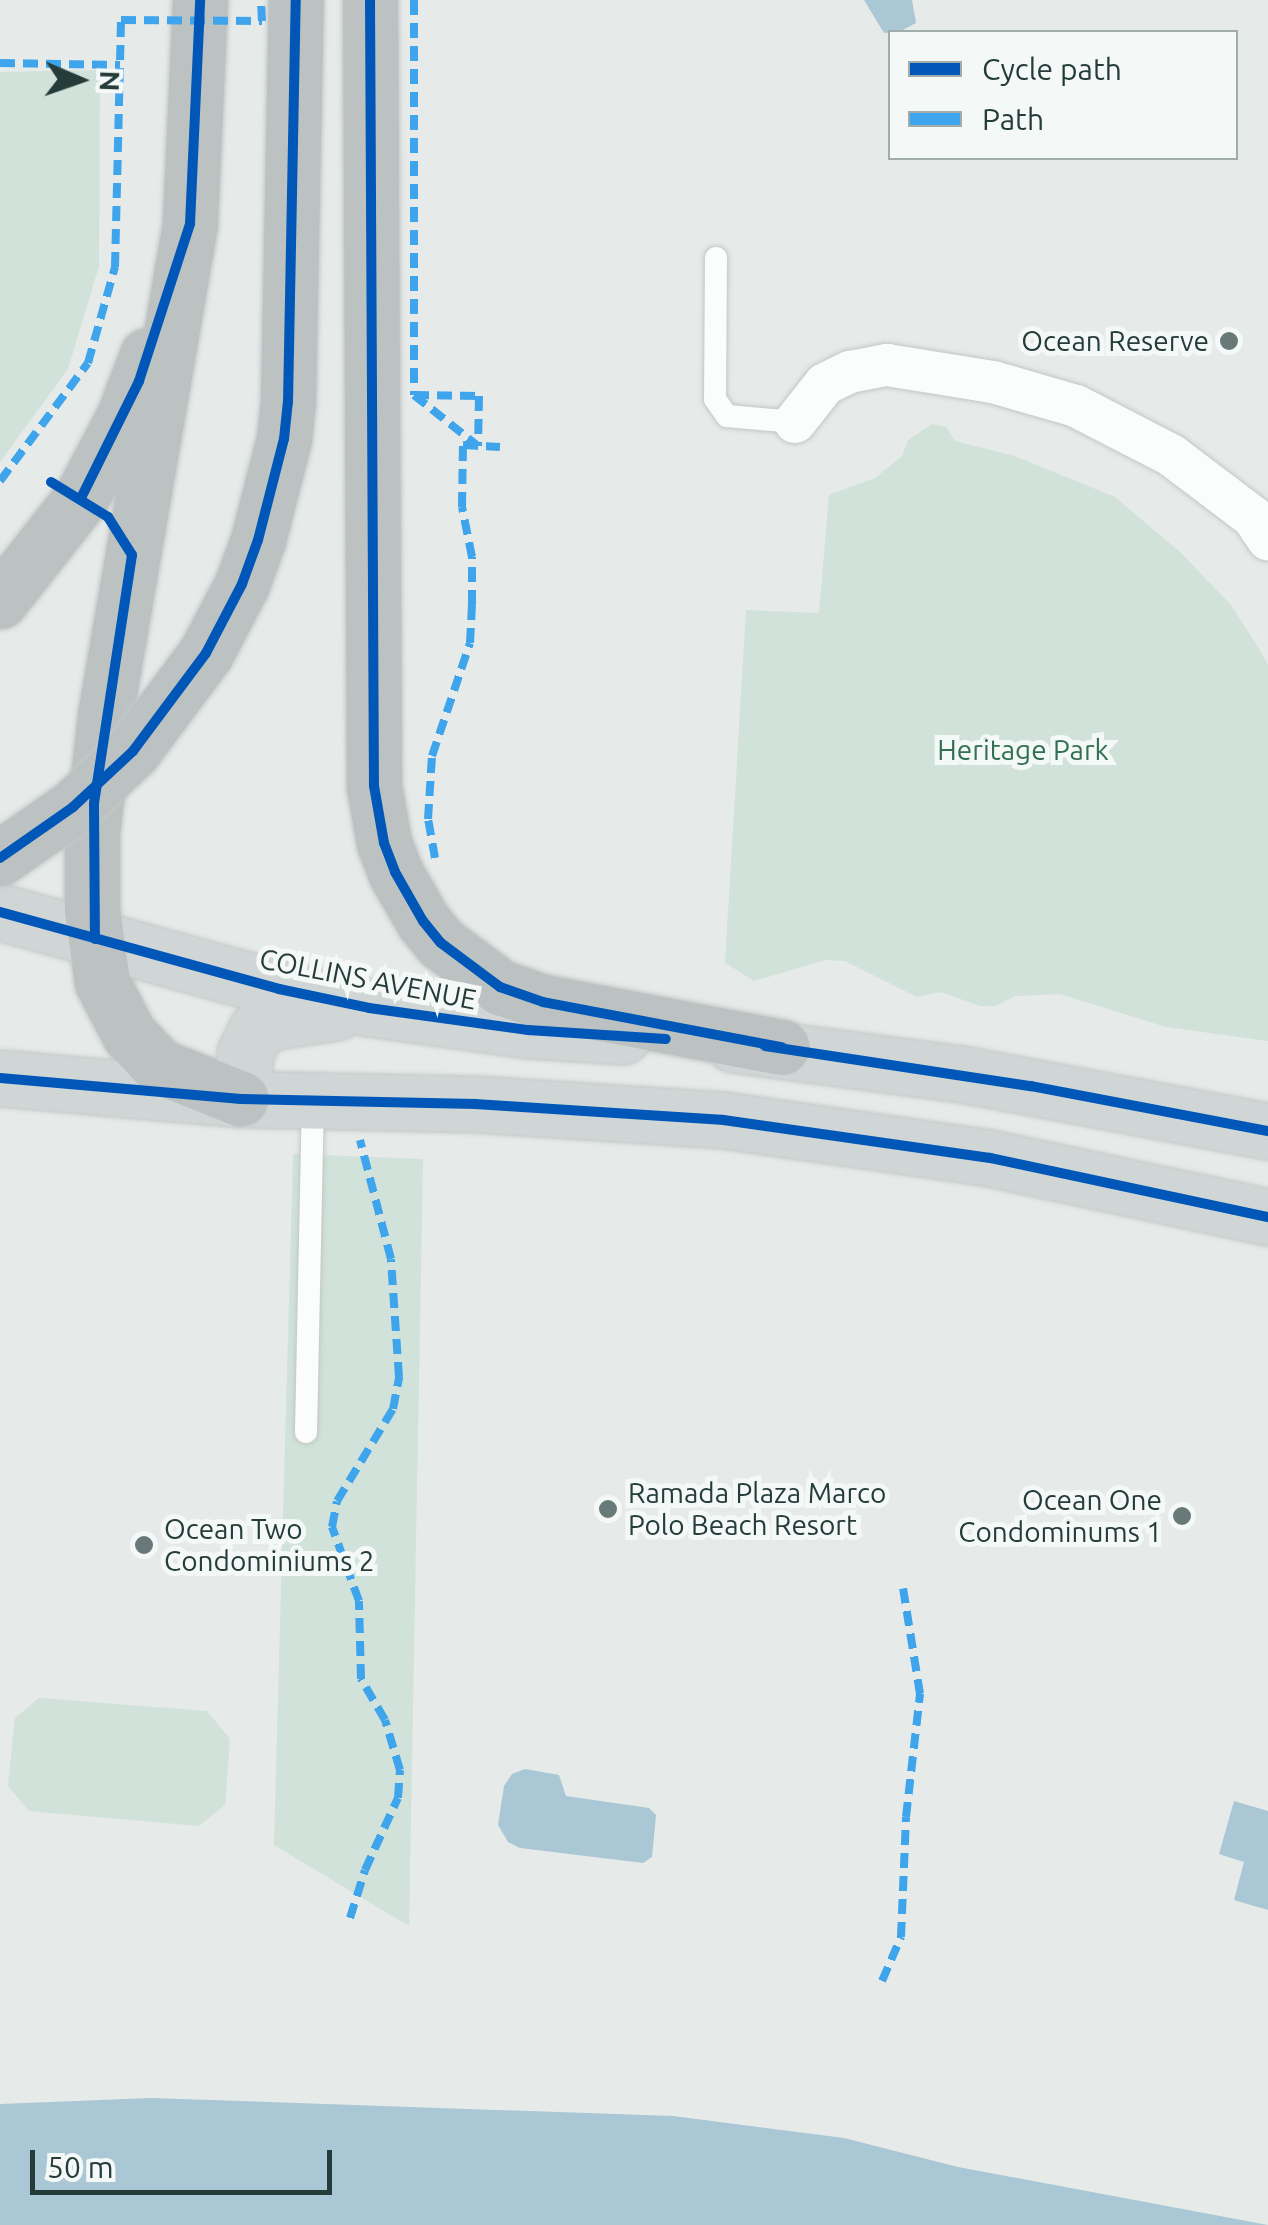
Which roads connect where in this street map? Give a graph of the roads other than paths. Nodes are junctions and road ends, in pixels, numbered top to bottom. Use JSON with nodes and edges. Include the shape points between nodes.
{"nodes":[{"id":1,"x":200,"y":0,"type":"edge"},
{"id":2,"x":296,"y":0,"type":"edge"},
{"id":3,"x":370,"y":0,"type":"edge"},
{"id":4,"x":190,"y":224,"type":"junction"},
{"id":5,"x":716,"y":258,"type":"dead end"},
{"id":6,"x":795,"y":422,"type":"joint"},
{"id":7,"x":1263,"y":528,"type":"edge"},
{"id":8,"x":0,"y":602,"type":"edge"},
{"id":9,"x":0,"y":858,"type":"edge"},
{"id":10,"x":0,"y":912,"type":"edge"},
{"id":11,"x":94,"y":939,"type":"junction"},
{"id":12,"x":369,"y":1008,"type":"junction"},
{"id":13,"x":782,"y":1048,"type":"junction"},
{"id":14,"x":0,"y":1078,"type":"edge"},
{"id":15,"x":241,"y":1098,"type":"junction"},
{"id":16,"x":313,"y":1100,"type":"junction"},
{"id":17,"x":1268,"y":1131,"type":"edge"},
{"id":18,"x":1268,"y":1216,"type":"edge"},
{"id":19,"x":306,"y":1432,"type":"dead end"}],
"edges":[{"from":1,"to":4,"type":"highway"},
{"from":2,"to":9,"type":"highway","bridge":true,"via":[[288,402],[258,540],[206,653],[132,750],[73,807]]},
{"from":3,"to":13,"type":"highway","via":[[374,786],[395,872],[441,942],[500,988]]},
{"from":4,"to":8,"type":"highway","via":[[139,381],[106,452],[81,498]]},
{"from":4,"to":11,"type":"highway","via":[[99,760],[91,855]]},
{"from":5,"to":6,"type":"lane","via":[[715,399],[727,416]]},
{"from":6,"to":7,"type":"street","via":[[825,384],[888,364],[993,382],[1092,414],[1171,455]]},
{"from":10,"to":11,"type":"main road","name":"COLLINS AVENUE"},
{"from":11,"to":12,"type":"main road","name":"COLLINS AVENUE"},
{"from":11,"to":15,"type":"highway","via":[[108,998],[147,1054],[182,1079]]},
{"from":12,"to":13,"type":"main road","name":"COLLINS AVENUE","via":[[528,1030]]},
{"from":12,"to":15,"type":"main road","via":[[275,1021],[256,1030],[245,1053]]},
{"from":13,"to":17,"type":"main road","name":"COLLINS AVENUE"},
{"from":14,"to":15,"type":"main road"},
{"from":15,"to":16,"type":"main road"},
{"from":16,"to":18,"type":"main road","via":[[592,1110],[807,1130],[990,1158]]},
{"from":16,"to":19,"type":"lane"}]}
